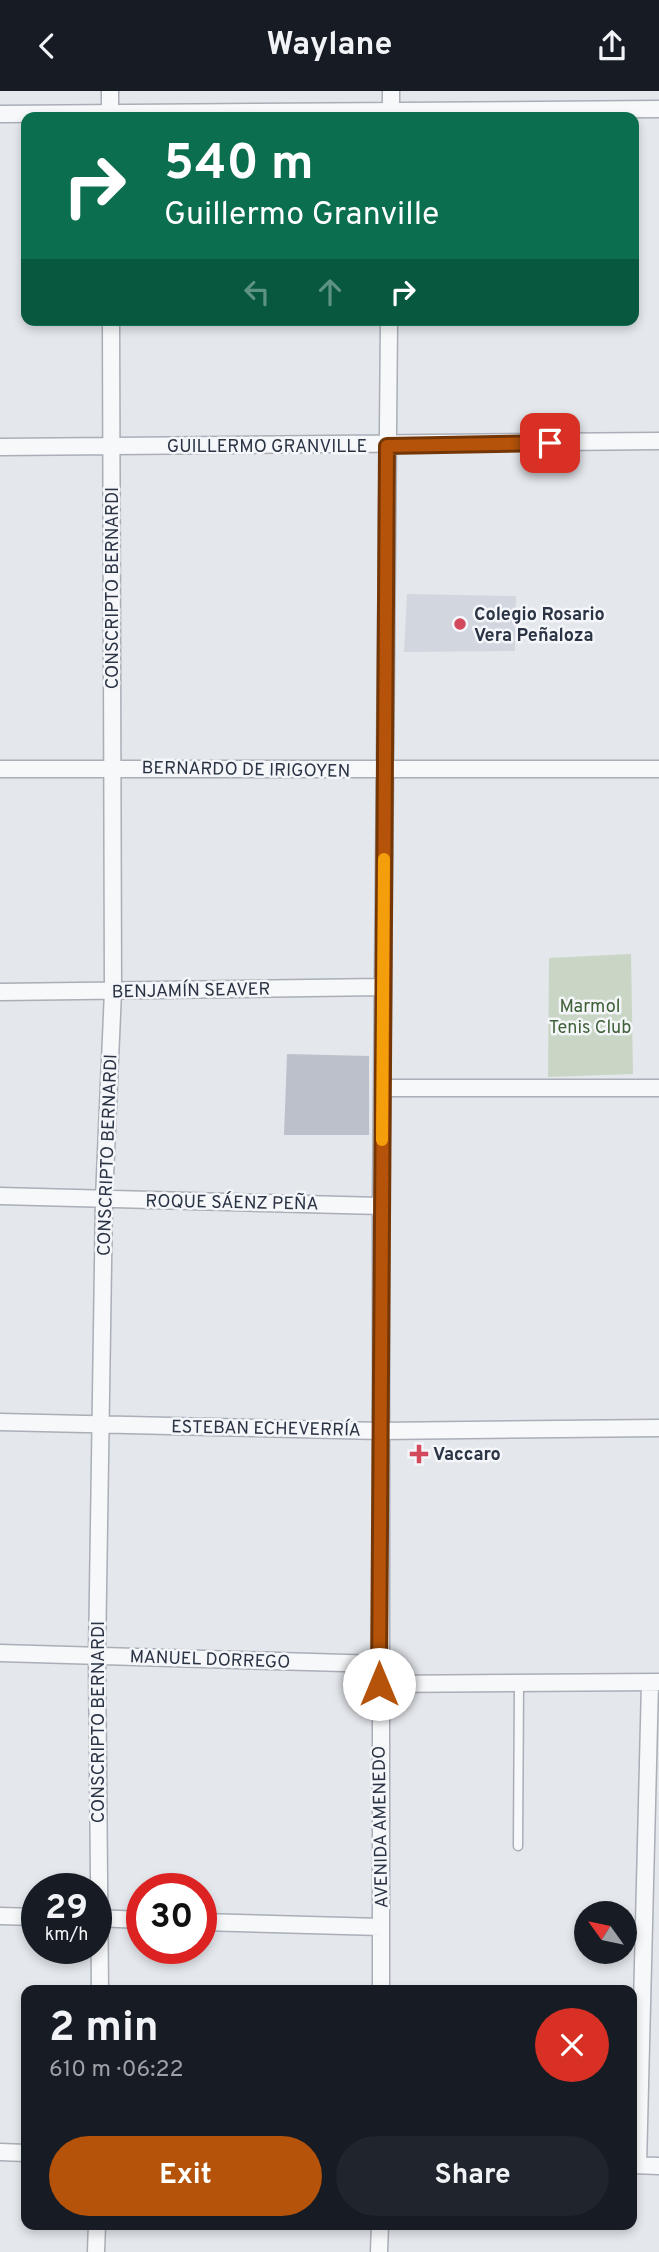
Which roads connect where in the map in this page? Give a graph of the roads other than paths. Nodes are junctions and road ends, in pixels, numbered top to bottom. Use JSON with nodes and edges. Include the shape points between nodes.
{"nodes":[{"id":1,"x":110,"y":91,"type":"edge"},
{"id":2,"x":391,"y":91,"type":"edge"},
{"id":3,"x":659,"y":109,"type":"edge"},
{"id":4,"x":110,"y":112,"type":"edge"},
{"id":5,"x":391,"y":112,"type":"edge"},
{"id":6,"x":498,"y":112,"type":"edge"},
{"id":7,"x":0,"y":114,"type":"edge"},
{"id":8,"x":21,"y":114,"type":"edge"},
{"id":9,"x":111,"y":326,"type":"edge"},
{"id":10,"x":388,"y":326,"type":"edge"},
{"id":11,"x":659,"y":441,"type":"edge"},
{"id":12,"x":111,"y":446,"type":"junction"},
{"id":13,"x":387,"y":446,"type":"junction"},
{"id":14,"x":0,"y":447,"type":"edge"},
{"id":15,"x":112,"y":767,"type":"junction"},
{"id":16,"x":0,"y":769,"type":"edge"},
{"id":17,"x":659,"y":769,"type":"edge"},
{"id":18,"x":385,"y":771,"type":"junction"},
{"id":19,"x":383,"y":987,"type":"junction"},
{"id":20,"x":113,"y":991,"type":"junction"},
{"id":21,"x":0,"y":992,"type":"edge"},
{"id":22,"x":382,"y":1087,"type":"junction"},
{"id":23,"x":659,"y":1088,"type":"edge"},
{"id":24,"x":0,"y":1196,"type":"edge"},
{"id":25,"x":104,"y":1199,"type":"junction"},
{"id":26,"x":380,"y":1206,"type":"junction"},
{"id":27,"x":0,"y":1422,"type":"edge"},
{"id":28,"x":100,"y":1424,"type":"junction"},
{"id":29,"x":659,"y":1428,"type":"edge"},
{"id":30,"x":380,"y":1431,"type":"junction"},
{"id":31,"x":0,"y":1653,"type":"edge"},
{"id":32,"x":97,"y":1656,"type":"junction"},
{"id":33,"x":379,"y":1664,"type":"junction"},
{"id":34,"x":519,"y":1682,"type":"junction"},
{"id":35,"x":654,"y":1683,"type":"edge"},
{"id":36,"x":379,"y":1684,"type":"junction"},
{"id":37,"x":519,"y":1846,"type":"dead end"},
{"id":38,"x":98,"y":1873,"type":"edge"},
{"id":39,"x":0,"y":1916,"type":"edge"},
{"id":40,"x":21,"y":1917,"type":"edge"},
{"id":41,"x":217,"y":1922,"type":"edge"},
{"id":42,"x":381,"y":1927,"type":"junction"},
{"id":43,"x":99,"y":1964,"type":"edge"},
{"id":44,"x":100,"y":1985,"type":"edge"},
{"id":45,"x":381,"y":1985,"type":"edge"},
{"id":46,"x":637,"y":2114,"type":"edge"},
{"id":47,"x":0,"y":2152,"type":"edge"},
{"id":48,"x":21,"y":2153,"type":"edge"},
{"id":49,"x":637,"y":2165,"type":"edge"},
{"id":50,"x":659,"y":2166,"type":"edge"},
{"id":51,"x":97,"y":2230,"type":"edge"},
{"id":52,"x":380,"y":2230,"type":"edge"},
{"id":53,"x":96,"y":2252,"type":"edge"},
{"id":54,"x":379,"y":2252,"type":"edge"}],
"edges":[{"from":1,"to":4,"type":"street"},
{"from":2,"to":5,"type":"street"},
{"from":3,"to":6,"type":"street"},
{"from":7,"to":8,"type":"street"},
{"from":9,"to":12,"type":"street","name":"CONSCRIPTO BERNARDI"},
{"from":10,"to":13,"type":"street","name":"AVENIDA AMENEDO"},
{"from":11,"to":13,"type":"street","name":"GUILLERMO GRANVILLE"},
{"from":12,"to":13,"type":"street","name":"GUILLERMO GRANVILLE"},
{"from":12,"to":14,"type":"street","name":"GUILLERMO GRANVILLE"},
{"from":12,"to":15,"type":"street","name":"CONSCRIPTO BERNARDI"},
{"from":13,"to":18,"type":"street","name":"AVENIDA AMENEDO"},
{"from":15,"to":16,"type":"street","name":"BERNARDO DE IRIGOYEN"},
{"from":15,"to":18,"type":"street","name":"BERNARDO DE IRIGOYEN"},
{"from":15,"to":20,"type":"street","name":"CONSCRIPTO BERNARDI"},
{"from":17,"to":18,"type":"street","name":"BERNARDO DE IRIGOYEN"},
{"from":18,"to":19,"type":"street","name":"AVENIDA AMENEDO"},
{"from":19,"to":20,"type":"street","name":"BENJAMÍN SEAVER"},
{"from":19,"to":22,"type":"street","name":"AVENIDA AMENEDO"},
{"from":20,"to":21,"type":"street","name":"BENJAMÍN SEAVER"},
{"from":20,"to":25,"type":"street","name":"CONSCRIPTO BERNARDI"},
{"from":22,"to":23,"type":"street"},
{"from":22,"to":26,"type":"street","name":"AVENIDA AMENEDO"},
{"from":24,"to":25,"type":"street","name":"ROQUE SÁENZ PEÑA"},
{"from":25,"to":26,"type":"street","name":"ROQUE SÁENZ PEÑA"},
{"from":25,"to":28,"type":"street","name":"CONSCRIPTO BERNARDI"},
{"from":26,"to":30,"type":"street","name":"AVENIDA AMENEDO"},
{"from":27,"to":28,"type":"street","name":"ESTEBAN ECHEVERRÍA"},
{"from":28,"to":30,"type":"street","name":"ESTEBAN ECHEVERRÍA"},
{"from":28,"to":32,"type":"street","name":"CONSCRIPTO BERNARDI"},
{"from":29,"to":30,"type":"street","name":"ESTEBAN ECHEVERRÍA"},
{"from":30,"to":33,"type":"street","name":"AVENIDA AMENEDO"},
{"from":31,"to":32,"type":"street","name":"MANUEL DORREGO"},
{"from":32,"to":33,"type":"street","name":"MANUEL DORREGO"},
{"from":32,"to":38,"type":"street","name":"CONSCRIPTO BERNARDI"},
{"from":33,"to":36,"type":"street","name":"AVENIDA AMENEDO"},
{"from":34,"to":35,"type":"street"},
{"from":34,"to":36,"type":"street"},
{"from":34,"to":37,"type":"lane"},
{"from":35,"to":46,"type":"street"},
{"from":36,"to":42,"type":"street","name":"AVENIDA AMENEDO"},
{"from":39,"to":40,"type":"street"},
{"from":41,"to":42,"type":"street"},
{"from":42,"to":45,"type":"street","name":"AVENIDA AMENEDO"},
{"from":43,"to":44,"type":"street","name":"CONSCRIPTO BERNARDI"},
{"from":47,"to":48,"type":"street"},
{"from":49,"to":50,"type":"street"},
{"from":51,"to":53,"type":"street"},
{"from":52,"to":54,"type":"street"}]}
